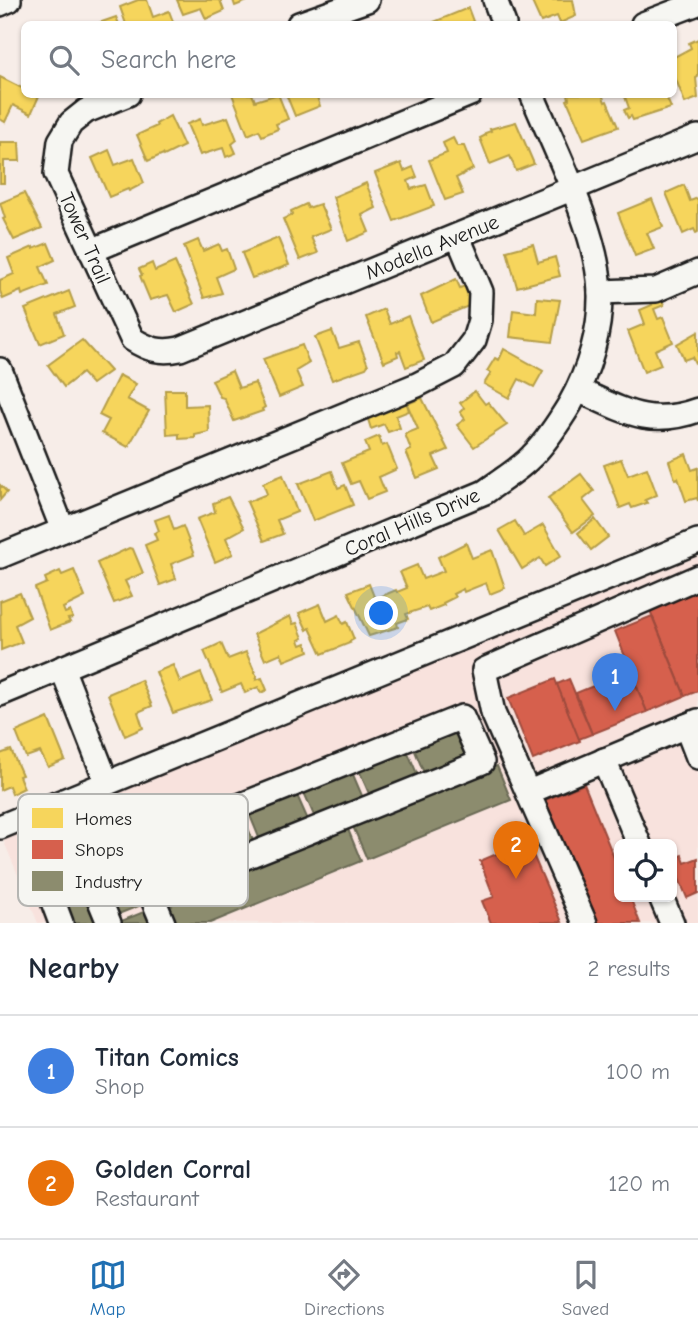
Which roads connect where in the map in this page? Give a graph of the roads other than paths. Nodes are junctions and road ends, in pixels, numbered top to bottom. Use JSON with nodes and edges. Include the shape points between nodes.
{"nodes":[{"id":1,"x":9,"y":0,"type":"edge"},
{"id":2,"x":367,"y":0,"type":"edge"},
{"id":3,"x":495,"y":0,"type":"edge"},
{"id":4,"x":698,"y":3,"type":"edge"},
{"id":5,"x":0,"y":4,"type":"edge"},
{"id":6,"x":308,"y":21,"type":"edge"},
{"id":7,"x":503,"y":21,"type":"edge"},
{"id":8,"x":651,"y":21,"type":"edge"},
{"id":9,"x":118,"y":98,"type":"edge"},
{"id":10,"x":460,"y":98,"type":"edge"},
{"id":11,"x":534,"y":98,"type":"edge"},
{"id":12,"x":698,"y":137,"type":"edge"},
{"id":13,"x":572,"y":190,"type":"junction"},
{"id":14,"x":458,"y":237,"type":"junction"},
{"id":15,"x":91,"y":251,"type":"junction"},
{"id":16,"x":698,"y":272,"type":"edge"},
{"id":17,"x":600,"y":292,"type":"junction"},
{"id":18,"x":164,"y":352,"type":"joint"},
{"id":19,"x":0,"y":370,"type":"edge"},
{"id":20,"x":578,"y":390,"type":"junction"},
{"id":21,"x":698,"y":410,"type":"edge"},
{"id":22,"x":63,"y":530,"type":"junction"},
{"id":23,"x":698,"y":541,"type":"edge"},
{"id":24,"x":0,"y":556,"type":"edge"},
{"id":25,"x":698,"y":578,"type":"edge"},
{"id":26,"x":62,"y":668,"type":"junction"},
{"id":27,"x":0,"y":695,"type":"edge"},
{"id":28,"x":692,"y":724,"type":"edge"},
{"id":29,"x":698,"y":757,"type":"edge"},
{"id":30,"x":604,"y":760,"type":"junction"},
{"id":31,"x":107,"y":783,"type":"junction"},
{"id":32,"x":529,"y":792,"type":"junction"},
{"id":33,"x":80,"y":794,"type":"edge"},
{"id":34,"x":248,"y":803,"type":"edge"},
{"id":35,"x":18,"y":820,"type":"edge"},
{"id":36,"x":0,"y":827,"type":"edge"},
{"id":37,"x":637,"y":839,"type":"edge"},
{"id":38,"x":248,"y":856,"type":"edge"},
{"id":39,"x":663,"y":902,"type":"edge"},
{"id":40,"x":55,"y":906,"type":"edge"},
{"id":41,"x":102,"y":906,"type":"edge"},
{"id":42,"x":156,"y":906,"type":"edge"},
{"id":43,"x":61,"y":923,"type":"edge"},
{"id":44,"x":109,"y":923,"type":"edge"},
{"id":45,"x":163,"y":923,"type":"edge"},
{"id":46,"x":585,"y":923,"type":"edge"},
{"id":47,"x":672,"y":923,"type":"edge"}],
"edges":[{"from":1,"to":5,"type":"street"},
{"from":2,"to":6,"type":"street"},
{"from":3,"to":7,"type":"street"},
{"from":4,"to":8,"type":"street"},
{"from":9,"to":15,"type":"street","name":"Tower Trail","via":[[86,111],[60,141],[56,174]]},
{"from":10,"to":15,"type":"street"},
{"from":11,"to":13,"type":"street","name":"Coral Hills Drive"},
{"from":12,"to":13,"type":"street","name":"Modella Avenue"},
{"from":13,"to":14,"type":"street","name":"Modella Avenue"},
{"from":13,"to":17,"type":"street","name":"Coral Hills Drive","via":[[592,243]]},
{"from":14,"to":18,"type":"street","name":"Modella Avenue"},
{"from":14,"to":22,"type":"street","via":[[481,292],[474,340],[454,366]]},
{"from":15,"to":18,"type":"street","name":"Tower Trail","via":[[132,339]]},
{"from":16,"to":17,"type":"street","via":[[656,290]]},
{"from":17,"to":20,"type":"street","name":"Coral Hills Drive","via":[[590,360]]},
{"from":19,"to":22,"type":"street"},
{"from":20,"to":21,"type":"street","via":[[638,416],[659,419]]},
{"from":20,"to":26,"type":"street","name":"Coral Hills Drive","via":[[532,457],[485,492]]},
{"from":22,"to":24,"type":"street"},
{"from":23,"to":31,"type":"street"},
{"from":25,"to":32,"type":"street","via":[[484,670],[493,713]]},
{"from":26,"to":27,"type":"street","name":"Coral Hills Drive"},
{"from":26,"to":31,"type":"street"},
{"from":28,"to":29,"type":"street"},
{"from":28,"to":30,"type":"street"},
{"from":30,"to":32,"type":"street"},
{"from":30,"to":37,"type":"street"},
{"from":31,"to":33,"type":"street"},
{"from":32,"to":46,"type":"street"},
{"from":34,"to":38,"type":"street","via":[[462,717],[482,762]]},
{"from":35,"to":36,"type":"street"},
{"from":39,"to":47,"type":"street"},
{"from":40,"to":43,"type":"street"},
{"from":41,"to":44,"type":"street"},
{"from":42,"to":45,"type":"street"}]}
